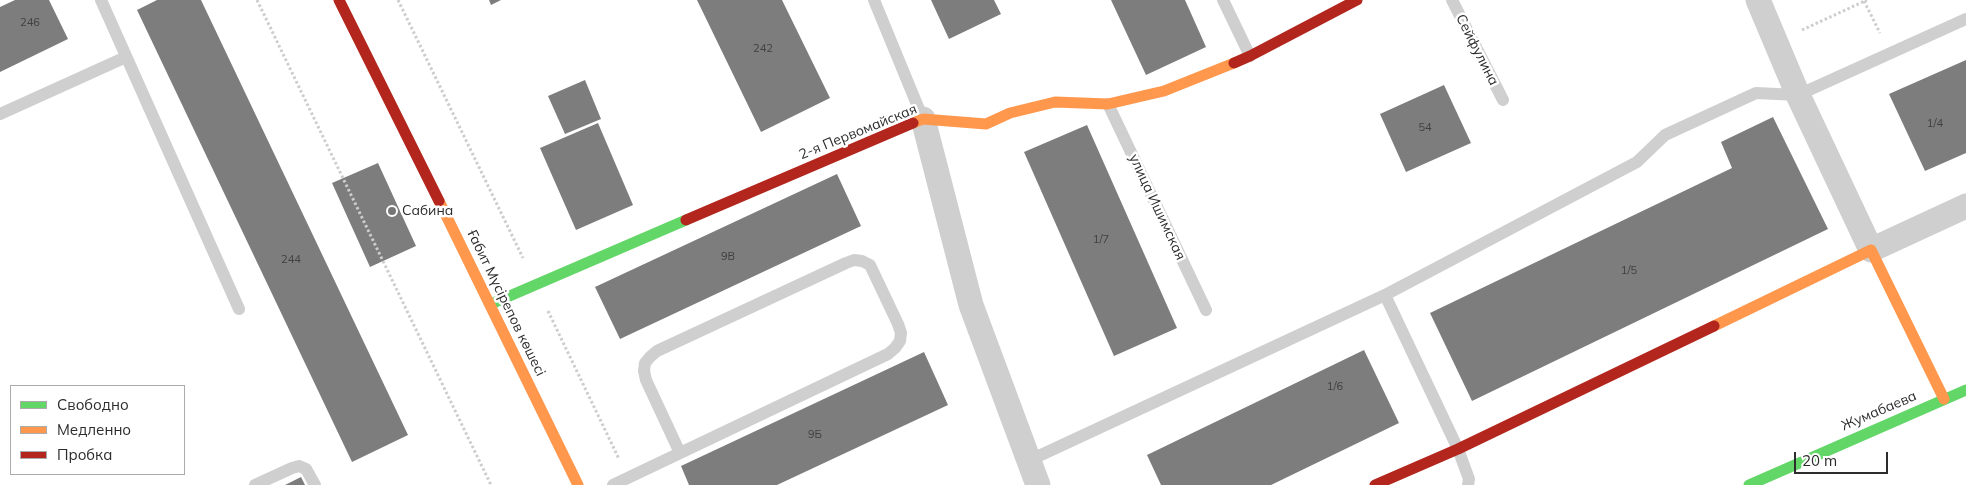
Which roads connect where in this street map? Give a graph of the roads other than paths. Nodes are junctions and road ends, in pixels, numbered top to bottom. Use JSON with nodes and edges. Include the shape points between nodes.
{"nodes":[{"id":1,"x":101,"y":0,"type":"edge"},
{"id":2,"x":339,"y":0,"type":"edge"},
{"id":3,"x":874,"y":0,"type":"edge"},
{"id":4,"x":1224,"y":0,"type":"edge"},
{"id":5,"x":1357,"y":0,"type":"edge"},
{"id":6,"x":1452,"y":0,"type":"edge"},
{"id":7,"x":1758,"y":0,"type":"edge"},
{"id":8,"x":1966,"y":19,"type":"edge"},
{"id":9,"x":1250,"y":56,"type":"junction"},
{"id":10,"x":126,"y":57,"type":"junction"},
{"id":11,"x":1798,"y":95,"type":"junction"},
{"id":12,"x":1503,"y":100,"type":"dead end"},
{"id":13,"x":1108,"y":104,"type":"junction"},
{"id":14,"x":0,"y":114,"type":"edge"},
{"id":15,"x":923,"y":120,"type":"junction"},
{"id":16,"x":1966,"y":206,"type":"edge"},
{"id":17,"x":1871,"y":250,"type":"junction"},
{"id":18,"x":1385,"y":295,"type":"junction"},
{"id":19,"x":491,"y":304,"type":"junction"},
{"id":20,"x":239,"y":310,"type":"dead end"},
{"id":21,"x":1206,"y":310,"type":"dead end"},
{"id":22,"x":1966,"y":390,"type":"edge"},
{"id":23,"x":1944,"y":399,"type":"junction"},
{"id":24,"x":1458,"y":450,"type":"junction"},
{"id":25,"x":680,"y":453,"type":"junction"},
{"id":26,"x":1028,"y":461,"type":"junction"},
{"id":27,"x":254,"y":485,"type":"edge"},
{"id":28,"x":315,"y":485,"type":"edge"},
{"id":29,"x":578,"y":485,"type":"edge"},
{"id":30,"x":612,"y":485,"type":"edge"},
{"id":31,"x":1038,"y":485,"type":"edge"},
{"id":32,"x":1375,"y":485,"type":"edge"},
{"id":33,"x":1468,"y":485,"type":"edge"},
{"id":34,"x":1749,"y":485,"type":"edge"}],
"edges":[{"from":1,"to":10,"type":"lane"},
{"from":2,"to":19,"type":"street","name":"Ғабит Мүсірепов көшесі"},
{"from":3,"to":15,"type":"lane"},
{"from":4,"to":9,"type":"lane"},
{"from":5,"to":9,"type":"street","name":"2-я Первомайская"},
{"from":6,"to":12,"type":"lane","name":"Сейфулина"},
{"from":7,"to":11,"type":"street"},
{"from":8,"to":11,"type":"lane"},
{"from":9,"to":13,"type":"street","name":"2-я Первомайская","via":[[1164,90]]},
{"from":10,"to":14,"type":"lane"},
{"from":10,"to":20,"type":"lane"},
{"from":11,"to":17,"type":"street"},
{"from":11,"to":18,"type":"lane","via":[[1756,93],[1665,134],[1637,162]]},
{"from":13,"to":15,"type":"street","name":"2-я Первомайская","via":[[1055,102],[1010,113],[986,124]]},
{"from":13,"to":21,"type":"lane","name":"улица Ишимская"},
{"from":15,"to":19,"type":"street","name":"2-я Первомайская"},
{"from":15,"to":26,"type":"street","via":[[971,305]]},
{"from":16,"to":17,"type":"street"},
{"from":17,"to":23,"type":"street"},
{"from":17,"to":24,"type":"street"},
{"from":18,"to":24,"type":"lane"},
{"from":18,"to":26,"type":"lane"},
{"from":19,"to":29,"type":"street","name":"Ғабит Мүсірепов көшесі"},
{"from":22,"to":23,"type":"street","name":"Жумабаева"},
{"from":23,"to":34,"type":"street","name":"Жумабаева"},
{"from":24,"to":32,"type":"street"},
{"from":24,"to":33,"type":"lane","via":[[1469,479]]},
{"from":25,"to":25,"type":"lane","via":[[895,348],[901,333],[870,265],[862,260],[846,263],[650,357],[645,363],[646,380]]},
{"from":25,"to":30,"type":"lane"},
{"from":26,"to":31,"type":"street"},
{"from":27,"to":28,"type":"lane","via":[[300,466],[306,469]]}]}
